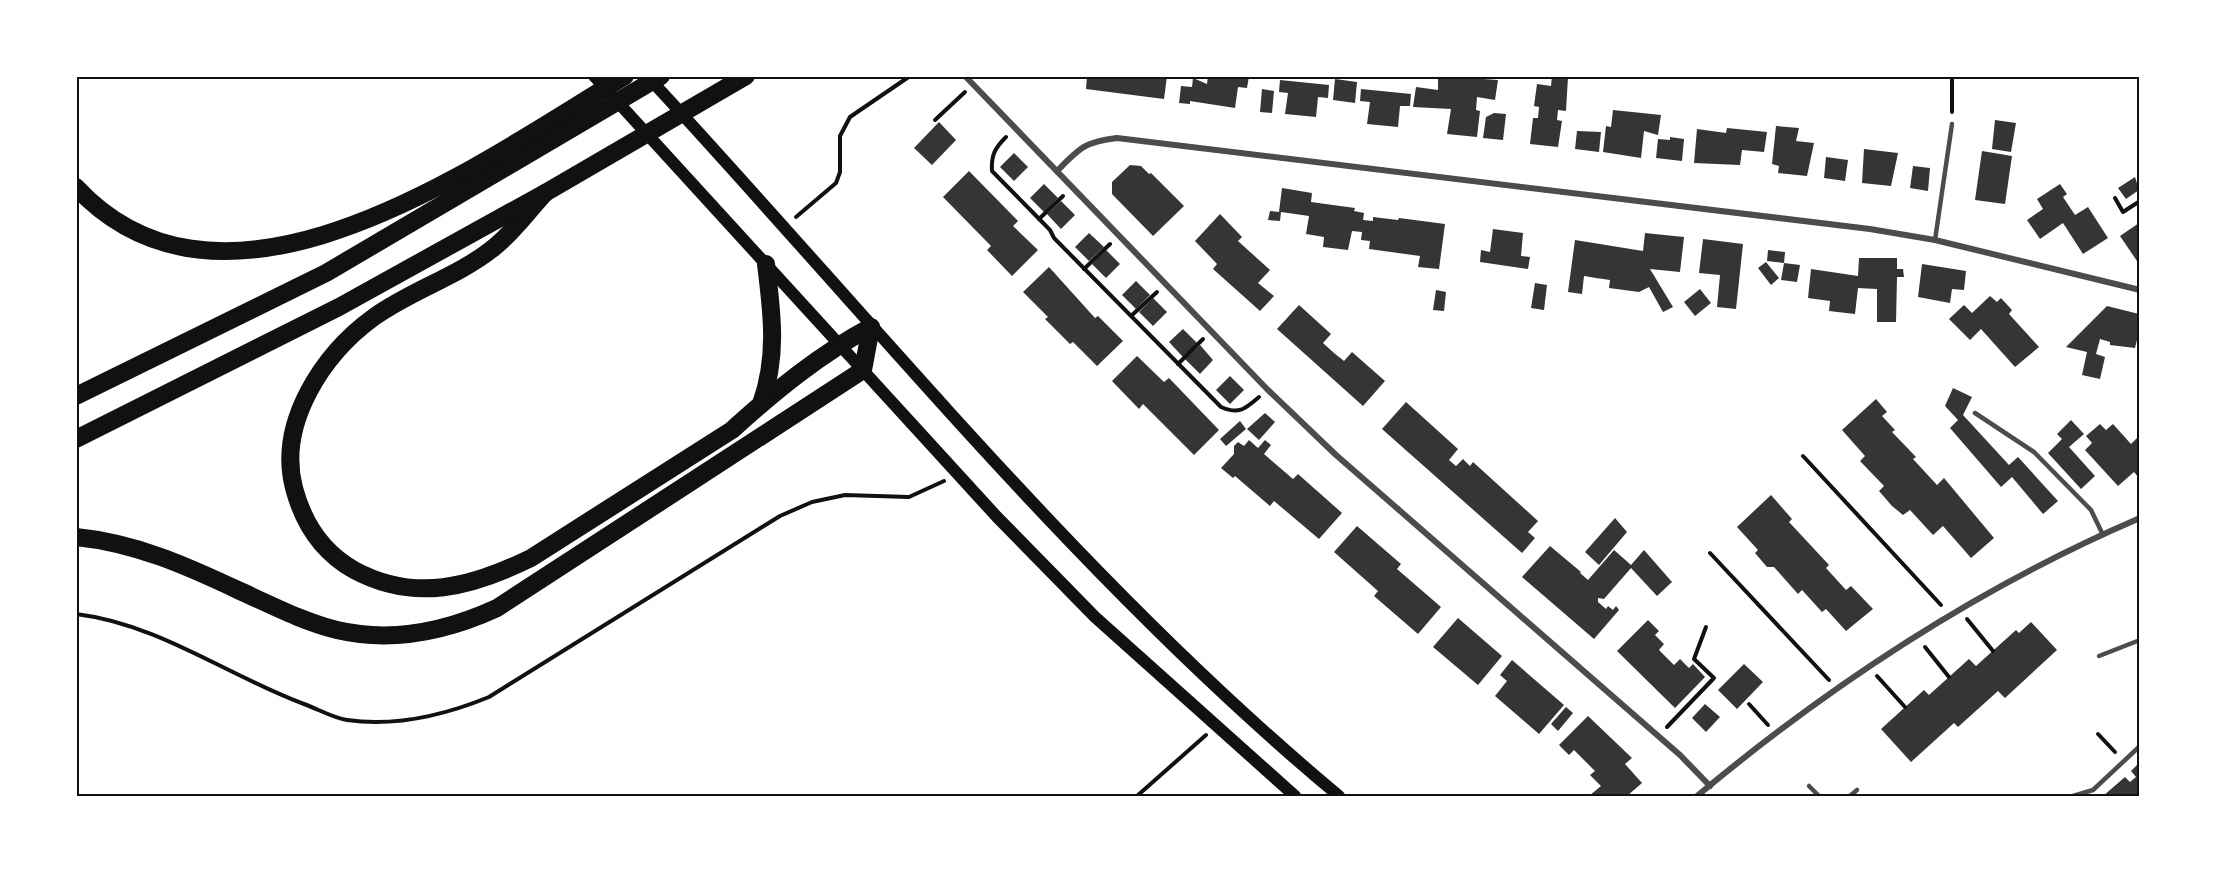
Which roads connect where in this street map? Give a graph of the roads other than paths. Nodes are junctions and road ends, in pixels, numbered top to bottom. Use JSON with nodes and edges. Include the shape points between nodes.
{"nodes":[{"id":1,"x":594,"y":76,"type":"edge"},
{"id":2,"x":625,"y":76,"type":"edge"},
{"id":3,"x":647,"y":76,"type":"edge"},
{"id":4,"x":661,"y":76,"type":"edge"},
{"id":5,"x":746,"y":76,"type":"edge"},
{"id":6,"x":965,"y":76,"type":"edge"},
{"id":7,"x":1952,"y":124,"type":"road end"},
{"id":8,"x":1057,"y":171,"type":"junction"},
{"id":9,"x":76,"y":187,"type":"edge"},
{"id":10,"x":545,"y":193,"type":"junction"},
{"id":11,"x":1935,"y":240,"type":"junction"},
{"id":12,"x":766,"y":264,"type":"junction"},
{"id":13,"x":2139,"y":290,"type":"edge"},
{"id":14,"x":871,"y":327,"type":"junction"},
{"id":15,"x":839,"y":344,"type":"junction"},
{"id":16,"x":863,"y":370,"type":"junction"},
{"id":17,"x":76,"y":396,"type":"edge"},
{"id":18,"x":761,"y":404,"type":"junction"},
{"id":19,"x":1975,"y":413,"type":"dead end"},
{"id":20,"x":76,"y":439,"type":"edge"},
{"id":21,"x":2139,"y":520,"type":"edge"},
{"id":22,"x":2103,"y":535,"type":"junction"},
{"id":23,"x":76,"y":537,"type":"edge"},
{"id":24,"x":2139,"y":640,"type":"edge"},
{"id":25,"x":2099,"y":656,"type":"dead end"},
{"id":26,"x":2139,"y":746,"type":"edge"},
{"id":27,"x":1710,"y":786,"type":"junction"},
{"id":28,"x":1809,"y":786,"type":"dead end"},
{"id":29,"x":1857,"y":790,"type":"dead end"},
{"id":30,"x":1295,"y":796,"type":"edge"},
{"id":31,"x":1339,"y":796,"type":"edge"},
{"id":32,"x":1697,"y":796,"type":"edge"},
{"id":33,"x":1819,"y":796,"type":"edge"},
{"id":34,"x":1850,"y":796,"type":"edge"},
{"id":35,"x":2073,"y":796,"type":"edge"}],
"edges":[{"from":1,"to":12,"type":"main road"},
{"from":2,"to":9,"type":"highway","via":[[430,191],[372,220],[307,242],[227,251],[167,242],[128,228]]},
{"from":3,"to":14,"type":"main road"},
{"from":4,"to":17,"type":"highway","via":[[326,273]]},
{"from":5,"to":10,"type":"highway"},
{"from":6,"to":8,"type":"street"},
{"from":7,"to":11,"type":"lane"},
{"from":8,"to":11,"type":"street","via":[[1092,141],[1117,138]]},
{"from":8,"to":27,"type":"street","via":[[1267,389],[1393,506],[1658,736]]},
{"from":10,"to":18,"type":"highway","via":[[492,249],[374,317],[339,347],[317,378],[295,424],[289,449],[290,472],[309,528],[330,552],[351,568],[403,589],[448,587],[500,573],[531,558],[732,430]]},
{"from":10,"to":20,"type":"highway","via":[[339,307]]},
{"from":11,"to":13,"type":"street"},
{"from":12,"to":15,"type":"main road"},
{"from":12,"to":18,"type":"highway","via":[[774,342],[770,378]]},
{"from":14,"to":15,"type":"highway"},
{"from":14,"to":16,"type":"highway"},
{"from":14,"to":31,"type":"main road","via":[[1114,588]]},
{"from":15,"to":16,"type":"main road"},
{"from":15,"to":18,"type":"highway"},
{"from":16,"to":23,"type":"highway","via":[[496,608],[465,623],[429,631],[369,635],[336,630],[283,611],[156,554]]},
{"from":16,"to":30,"type":"main road","via":[[997,517],[1087,608]]},
{"from":19,"to":22,"type":"lane","via":[[2034,452],[2091,510]]},
{"from":21,"to":22,"type":"street"},
{"from":22,"to":27,"type":"street","via":[[1959,609],[1838,689]]},
{"from":24,"to":25,"type":"lane"},
{"from":26,"to":35,"type":"lane","via":[[2093,790]]},
{"from":27,"to":32,"type":"street"},
{"from":28,"to":33,"type":"lane"},
{"from":29,"to":34,"type":"lane"}]}
